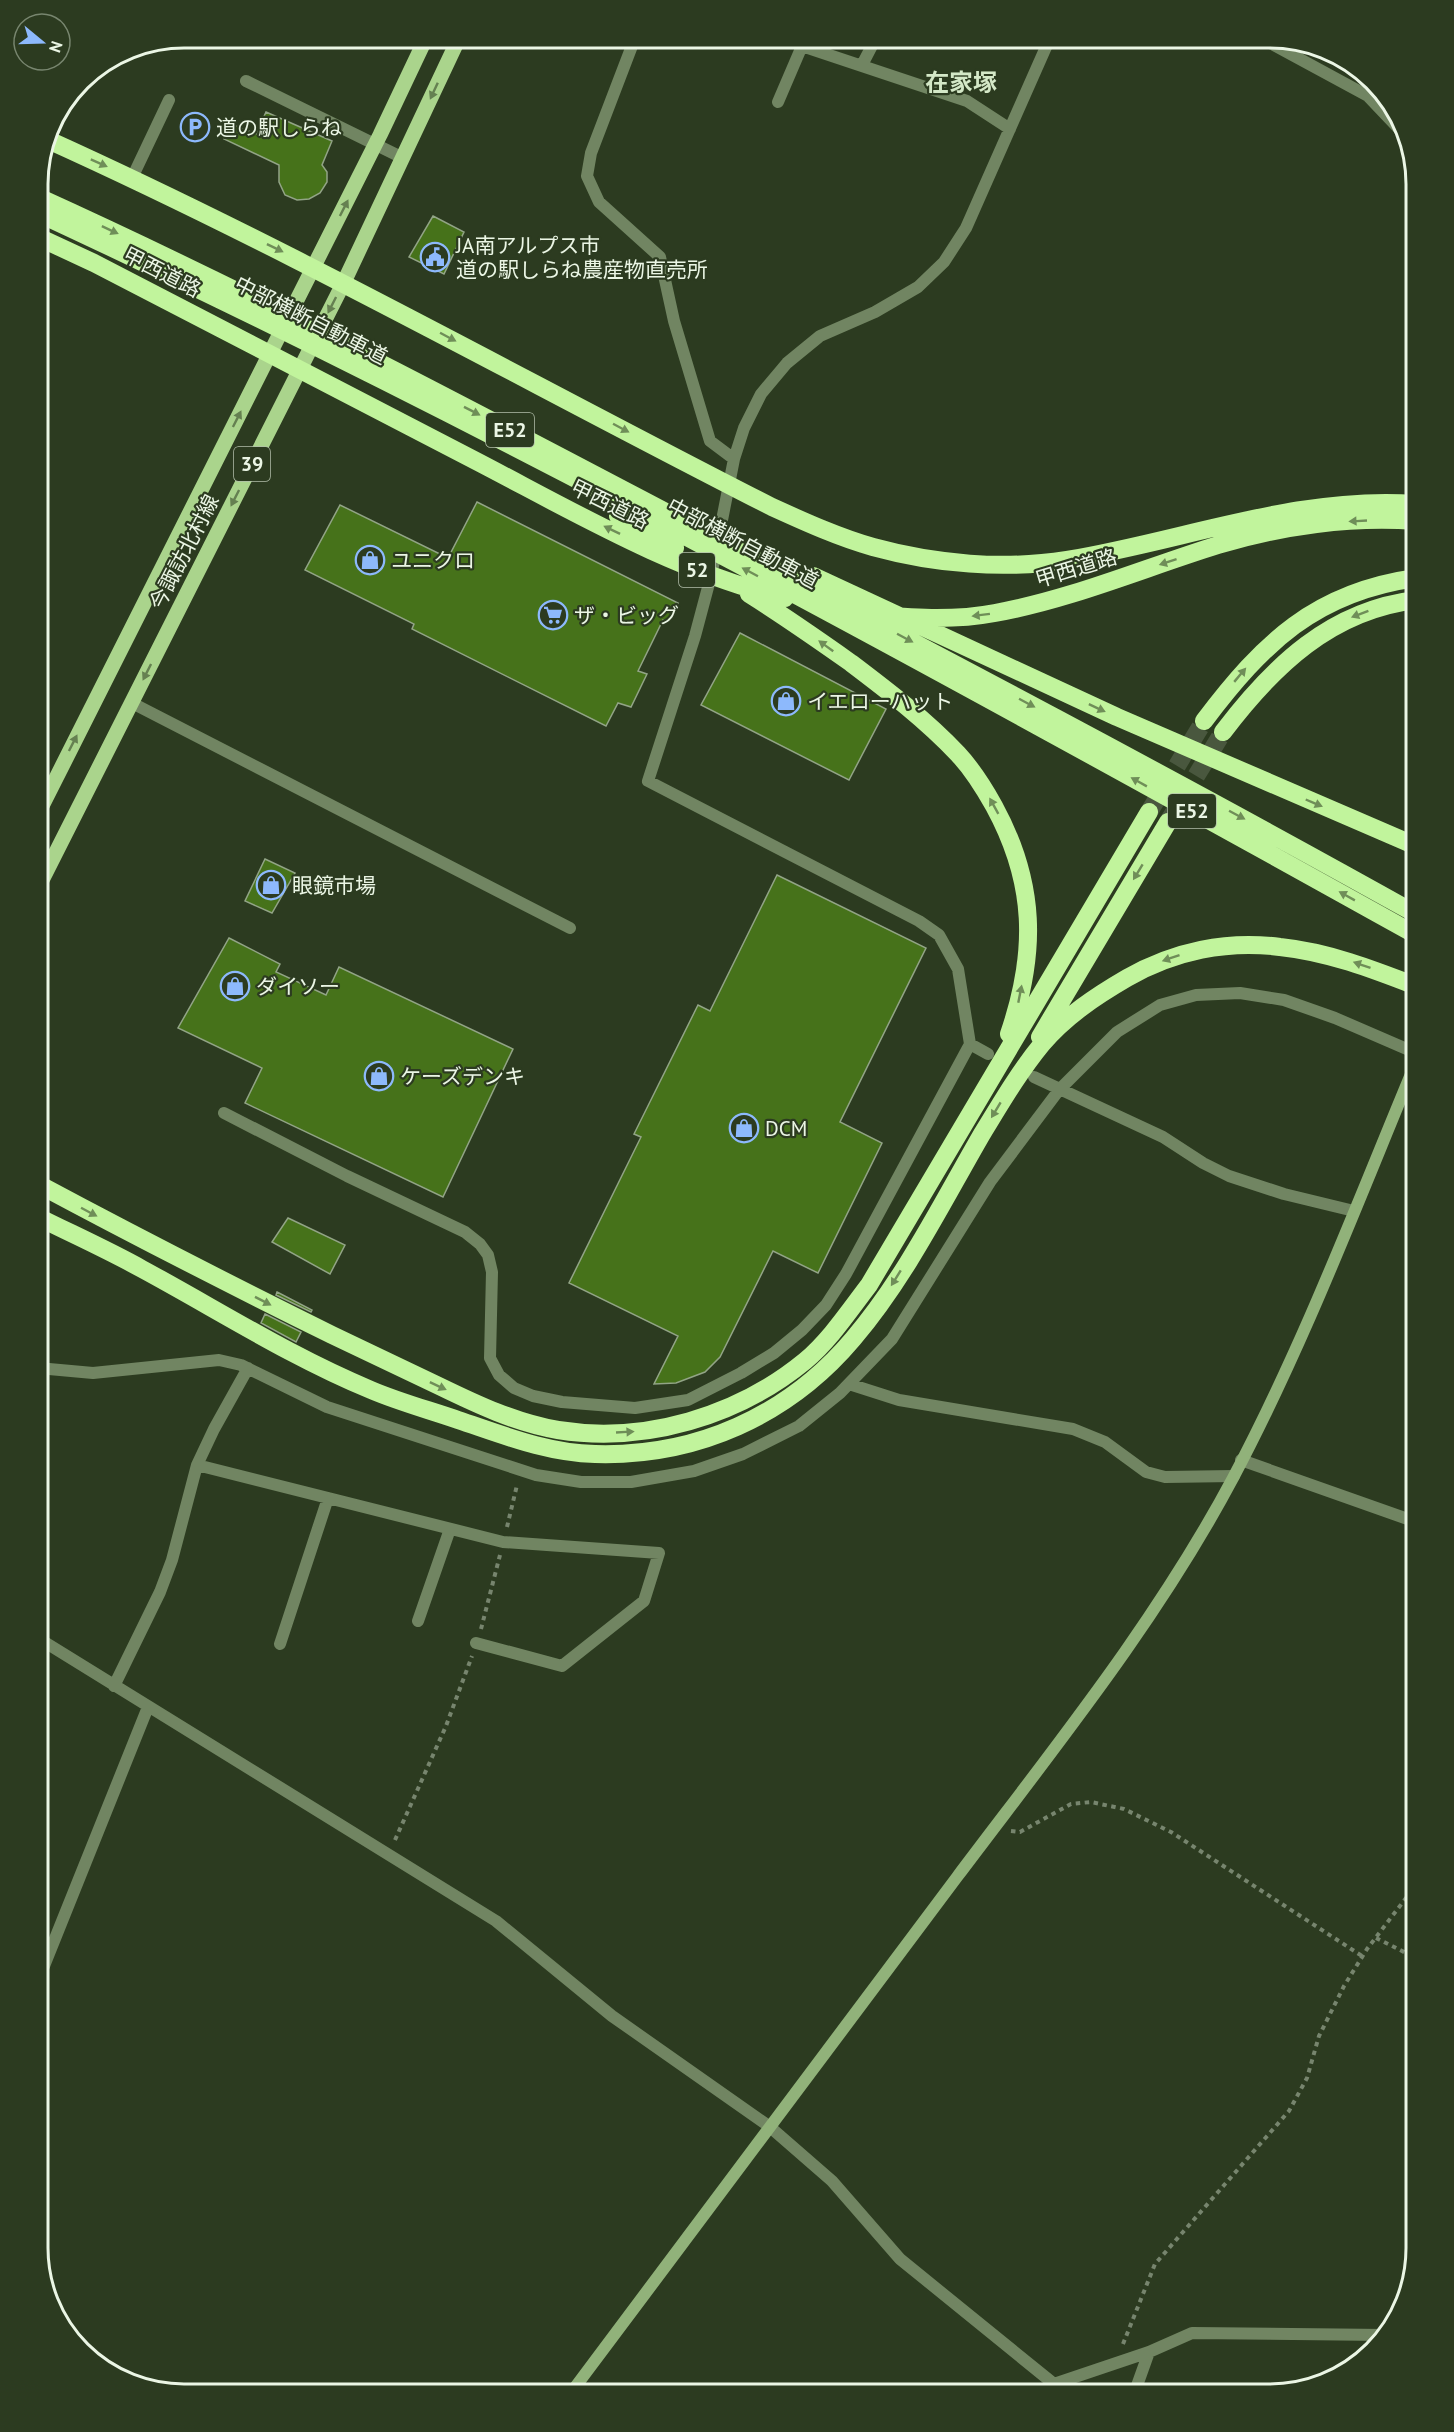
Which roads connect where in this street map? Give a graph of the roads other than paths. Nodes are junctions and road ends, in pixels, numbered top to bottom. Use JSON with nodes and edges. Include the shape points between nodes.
{"nodes":[{"id":1,"x":421,"y":48,"type":"edge"},
{"id":2,"x":454,"y":48,"type":"edge"},
{"id":3,"x":631,"y":48,"type":"edge"},
{"id":4,"x":801,"y":48,"type":"edge"},
{"id":5,"x":808,"y":48,"type":"edge"},
{"id":6,"x":871,"y":48,"type":"edge"},
{"id":7,"x":1046,"y":48,"type":"edge"},
{"id":8,"x":1280,"y":48,"type":"edge"},
{"id":9,"x":862,"y":65,"type":"junction"},
{"id":10,"x":246,"y":81,"type":"dead end"},
{"id":11,"x":169,"y":100,"type":"dead end"},
{"id":12,"x":778,"y":102,"type":"dead end"},
{"id":13,"x":1388,"y":117,"type":"edge"},
{"id":14,"x":1010,"y":129,"type":"junction"},
{"id":15,"x":54,"y":144,"type":"edge"},
{"id":16,"x":376,"y":144,"type":"junction"},
{"id":17,"x":404,"y":158,"type":"junction"},
{"id":18,"x":132,"y":178,"type":"junction"},
{"id":19,"x":48,"y":202,"type":"edge"},
{"id":20,"x":48,"y":218,"type":"edge"},
{"id":21,"x":48,"y":242,"type":"edge"},
{"id":22,"x":314,"y":267,"type":"junction"},
{"id":23,"x":344,"y":282,"type":"junction"},
{"id":24,"x":214,"y":296,"type":"junction"},
{"id":25,"x":271,"y":353,"type":"junction"},
{"id":26,"x":300,"y":369,"type":"junction"},
{"id":27,"x":734,"y":459,"type":"junction"},
{"id":28,"x":585,"y":470,"type":"junction"},
{"id":29,"x":729,"y":485,"type":"junction"},
{"id":30,"x":1406,"y":503,"type":"edge"},
{"id":31,"x":1406,"y":520,"type":"edge"},
{"id":32,"x":711,"y":576,"type":"junction"},
{"id":33,"x":1406,"y":580,"type":"edge"},
{"id":34,"x":1406,"y":602,"type":"edge"},
{"id":35,"x":972,"y":682,"type":"junction"},
{"id":36,"x":132,"y":703,"type":"junction"},
{"id":37,"x":1204,"y":722,"type":"tunnel mouth"},
{"id":38,"x":1223,"y":732,"type":"tunnel mouth"},
{"id":39,"x":48,"y":794,"type":"edge"},
{"id":40,"x":1149,"y":812,"type":"tunnel mouth"},
{"id":41,"x":1168,"y":822,"type":"tunnel mouth"},
{"id":42,"x":1406,"y":842,"type":"edge"},
{"id":43,"x":48,"y":868,"type":"edge"},
{"id":44,"x":1406,"y":908,"type":"edge"},
{"id":45,"x":570,"y":928,"type":"dead end"},
{"id":46,"x":1406,"y":929,"type":"edge"},
{"id":47,"x":1406,"y":982,"type":"edge"},
{"id":48,"x":970,"y":1044,"type":"junction"},
{"id":49,"x":1406,"y":1049,"type":"edge"},
{"id":50,"x":988,"y":1054,"type":"dead end"},
{"id":51,"x":997,"y":1070,"type":"junction"},
{"id":52,"x":1034,"y":1077,"type":"dead end"},
{"id":53,"x":1014,"y":1080,"type":"junction"},
{"id":54,"x":1406,"y":1086,"type":"edge"},
{"id":55,"x":1059,"y":1090,"type":"junction"},
{"id":56,"x":224,"y":1113,"type":"dead end"},
{"id":57,"x":48,"y":1189,"type":"edge"},
{"id":58,"x":1354,"y":1211,"type":"junction"},
{"id":59,"x":48,"y":1222,"type":"edge"},
{"id":60,"x":248,"y":1368,"type":"junction"},
{"id":61,"x":48,"y":1369,"type":"edge"},
{"id":62,"x":849,"y":1384,"type":"junction"},
{"id":63,"x":1241,"y":1461,"type":"junction"},
{"id":64,"x":197,"y":1465,"type":"junction"},
{"id":65,"x":1234,"y":1476,"type":"junction"},
{"id":66,"x":328,"y":1498,"type":"junction"},
{"id":67,"x":1406,"y":1519,"type":"edge"},
{"id":68,"x":450,"y":1529,"type":"junction"},
{"id":69,"x":418,"y":1621,"type":"dead end"},
{"id":70,"x":476,"y":1643,"type":"road end"},
{"id":71,"x":48,"y":1644,"type":"edge"},
{"id":72,"x":280,"y":1644,"type":"dead end"},
{"id":73,"x":114,"y":1686,"type":"junction"},
{"id":74,"x":148,"y":1707,"type":"junction"},
{"id":75,"x":48,"y":1952,"type":"edge"},
{"id":76,"x":770,"y":2127,"type":"junction"},
{"id":77,"x":1374,"y":2335,"type":"edge"},
{"id":78,"x":1149,"y":2352,"type":"junction"},
{"id":79,"x":577,"y":2384,"type":"edge"},
{"id":80,"x":1054,"y":2384,"type":"joint"},
{"id":81,"x":1138,"y":2384,"type":"edge"}],
"edges":[{"from":1,"to":16,"type":"main road","name":"今諏訪北村線","number":"39"},
{"from":2,"to":17,"type":"main road","name":"今諏訪北村線","number":"39","one_way":true},
{"from":3,"to":27,"type":"street","via":[[591,153],[587,176],[599,202],[660,257],[674,321],[710,441]]},
{"from":4,"to":12,"type":"street"},
{"from":5,"to":9,"type":"street"},
{"from":6,"to":9,"type":"street"},
{"from":7,"to":14,"type":"street"},
{"from":8,"to":13,"type":"street","via":[[1368,96]]},
{"from":9,"to":14,"type":"street","via":[[967,101]]},
{"from":10,"to":16,"type":"street"},
{"from":11,"to":18,"type":"street"},
{"from":14,"to":27,"type":"street","via":[[966,228],[944,262],[918,287],[875,312],[820,336],[787,363],[761,393]]},
{"from":15,"to":18,"type":"highway","name":"甲西道路","one_way":true},
{"from":16,"to":17,"type":"street"},
{"from":22,"to":16,"type":"main road","name":"今諏訪北村線","number":"39","one_way":true},
{"from":17,"to":23,"type":"main road","name":"今諏訪北村線","number":"39"},
{"from":18,"to":22,"type":"highway","name":"甲西道路","one_way":true},
{"from":19,"to":28,"type":"highway","name":"中部横断自動車道","number":"E52","one_way":true,"via":[[237,289]]},
{"from":20,"to":24,"type":"highway","name":"中部横断自動車道","number":"E52"},
{"from":21,"to":25,"type":"highway","name":"甲西道路","number":"52"},
{"from":22,"to":23,"type":"highway","name":"甲西道路"},
{"from":22,"to":25,"type":"main road","name":"今諏訪北村線","number":"39"},
{"from":23,"to":26,"type":"main road","name":"今諏訪北村線","number":"39","one_way":true},
{"from":23,"to":29,"type":"highway","name":"甲西道路","one_way":true},
{"from":35,"to":24,"type":"highway","name":"中部横断自動車道","number":"E52","one_way":true},
{"from":51,"to":24,"type":"highway","one_way":true,"via":[[1017,1011],[1026,968],[1028,920],[1023,875],[1008,833],[987,793],[960,756],[870,678],[813,636],[697,562],[590,499],[330,367]]},
{"from":25,"to":26,"type":"highway","name":"甲西道路","number":"52"},
{"from":39,"to":25,"type":"main road","name":"今諏訪北村線","number":"39","one_way":true},
{"from":32,"to":26,"type":"highway","name":"甲西道路","number":"52","one_way":true,"via":[[547,498]]},
{"from":26,"to":36,"type":"main road","name":"今諏訪北村線","number":"39","one_way":true},
{"from":27,"to":29,"type":"street"},
{"from":28,"to":35,"type":"highway","name":"中部横断自動車道","number":"E52","one_way":true},
{"from":28,"to":42,"type":"highway","one_way":true,"via":[[1117,717]]},
{"from":29,"to":30,"type":"highway","name":"甲西道路","via":[[822,529],[872,547],[970,563],[1066,560],[1284,513],[1335,505]]},
{"from":29,"to":32,"type":"street"},
{"from":31,"to":32,"type":"highway","name":"甲西道路","number":"52","one_way":true,"via":[[1337,522],[1286,529],[1220,545],[1042,602],[952,618],[864,614],[749,589]]},
{"from":32,"to":48,"type":"street","via":[[648,781],[919,921],[939,935],[958,969]]},
{"from":37,"to":33,"type":"highway","one_way":true,"via":[[1253,660],[1281,635],[1338,600],[1368,588]]},
{"from":34,"to":38,"type":"highway","one_way":true,"via":[[1347,619],[1296,651],[1269,676]]},
{"from":35,"to":44,"type":"highway","name":"中部横断自動車道","number":"E52","one_way":true,"via":[[1252,823]]},
{"from":46,"to":35,"type":"highway","name":"中部横断自動車道","number":"E52","one_way":true},
{"from":36,"to":43,"type":"main road","name":"今諏訪北村線","number":"39"},
{"from":36,"to":45,"type":"street"},
{"from":40,"to":51,"type":"highway"},
{"from":41,"to":53,"type":"highway","one_way":true},
{"from":47,"to":53,"type":"highway","one_way":true,"via":[[1303,950],[1243,945],[1206,948],[1170,957],[1104,991],[1044,1042]]},
{"from":48,"to":50,"type":"street"},
{"from":48,"to":56,"type":"street","via":[[826,1305],[774,1353],[741,1373],[688,1400],[635,1408],[562,1402],[514,1388],[499,1375],[490,1358],[492,1272],[488,1255],[480,1244],[465,1232]]},
{"from":49,"to":55,"type":"street","via":[[1284,1000],[1240,993],[1196,994],[1160,1005],[1117,1032]]},
{"from":57,"to":51,"type":"highway","one_way":true,"via":[[215,1277],[479,1405],[557,1430],[594,1434],[672,1427],[708,1416],[774,1384],[807,1359],[837,1328],[869,1285]]},
{"from":52,"to":55,"type":"street"},
{"from":53,"to":59,"type":"highway","one_way":true,"via":[[895,1280],[852,1340],[818,1375],[784,1400],[714,1437],[676,1449],[635,1454],[553,1450],[372,1391],[272,1343],[142,1269]]},
{"from":54,"to":58,"type":"street"},
{"from":55,"to":58,"type":"street","via":[[1163,1137],[1229,1176]]},
{"from":55,"to":62,"type":"street","via":[[990,1182],[892,1339]]},
{"from":58,"to":63,"type":"street","via":[[1296,1350]]},
{"from":60,"to":61,"type":"street","via":[[219,1360],[93,1373]]},
{"from":60,"to":62,"type":"street","via":[[327,1407],[520,1470],[581,1482],[631,1482],[694,1471],[743,1454],[799,1426]]},
{"from":60,"to":64,"type":"street"},
{"from":62,"to":65,"type":"street","via":[[899,1400],[1073,1429],[1105,1442],[1146,1472],[1165,1477]]},
{"from":63,"to":65,"type":"street"},
{"from":63,"to":67,"type":"street"},
{"from":64,"to":66,"type":"street"},
{"from":64,"to":73,"type":"street","via":[[160,1592]]},
{"from":65,"to":76,"type":"street","via":[[1132,1642]]},
{"from":66,"to":68,"type":"street"},
{"from":66,"to":72,"type":"street"},
{"from":68,"to":69,"type":"street"},
{"from":68,"to":70,"type":"street","via":[[503,1542],[659,1553],[644,1601],[562,1666]]},
{"from":71,"to":73,"type":"street"},
{"from":73,"to":74,"type":"street"},
{"from":74,"to":75,"type":"street"},
{"from":74,"to":76,"type":"street","via":[[496,1921],[612,2016]]},
{"from":76,"to":79,"type":"street"},
{"from":76,"to":80,"type":"street","via":[[832,2181],[900,2259]]},
{"from":77,"to":78,"type":"street","via":[[1192,2333]]},
{"from":78,"to":80,"type":"street"},
{"from":78,"to":81,"type":"street"}]}
